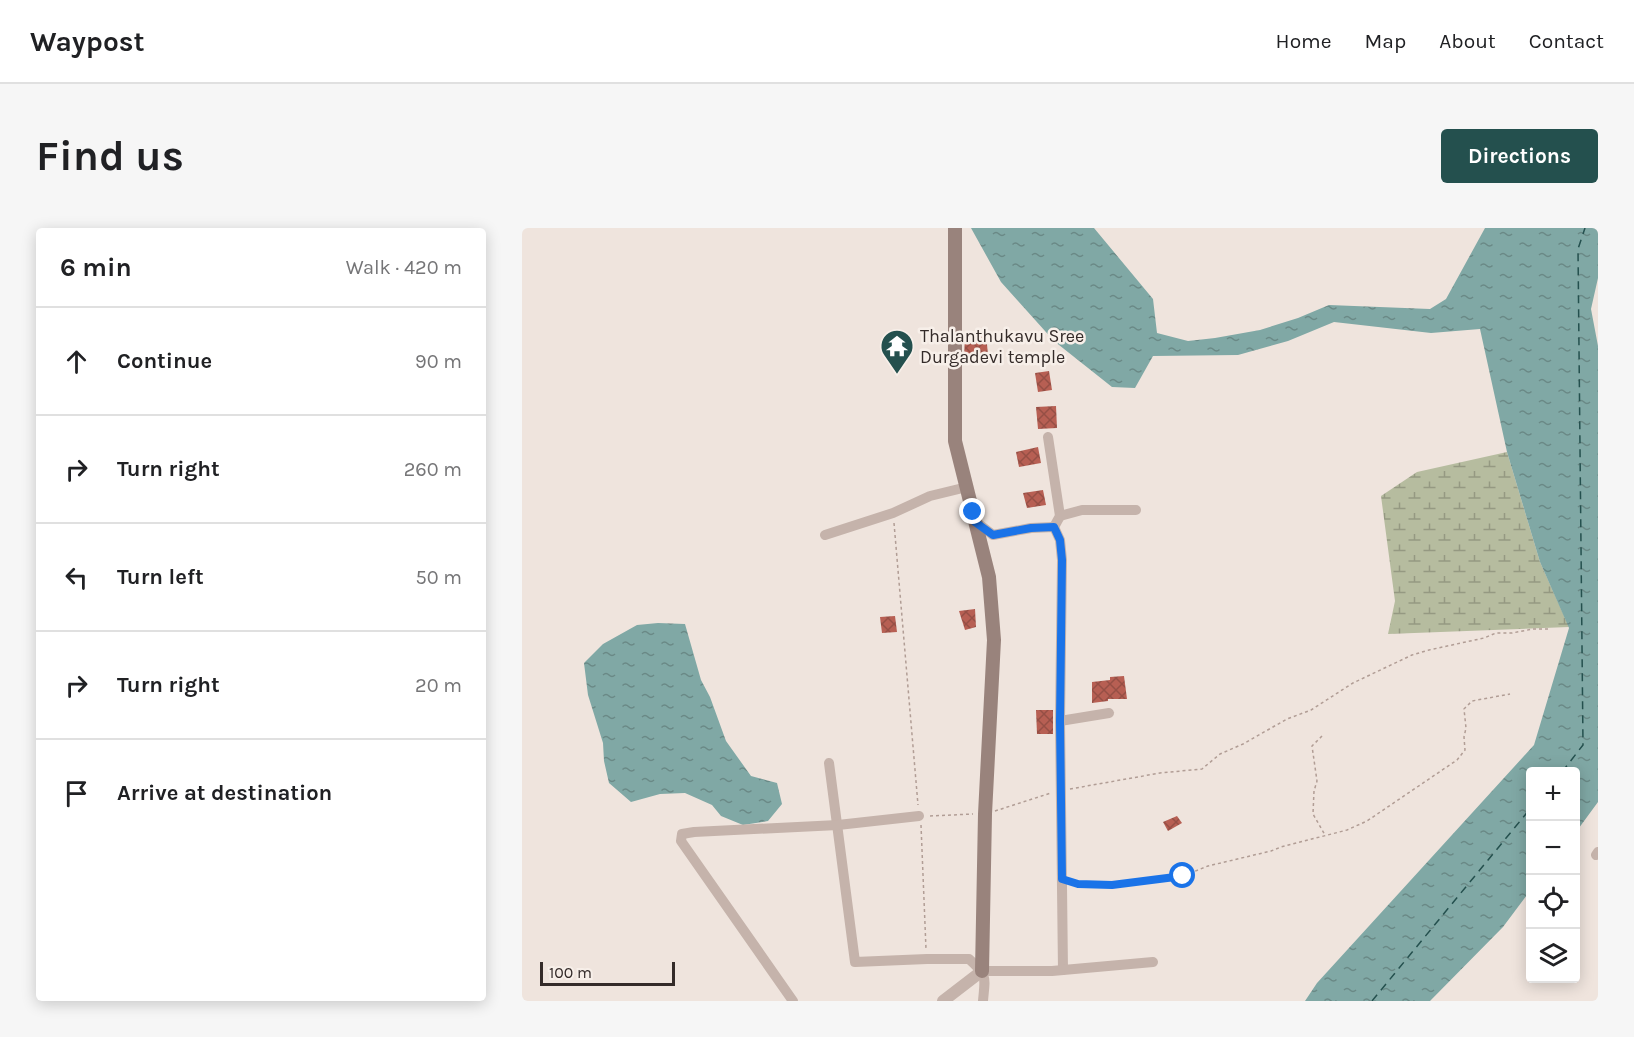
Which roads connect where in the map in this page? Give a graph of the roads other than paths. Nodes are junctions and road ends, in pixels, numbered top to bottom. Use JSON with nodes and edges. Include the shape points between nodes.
{"nodes":[{"id":1,"x":955,"y":228,"type":"edge"},
{"id":2,"x":1048,"y":437,"type":"dead end"},
{"id":3,"x":967,"y":487,"type":"junction"},
{"id":4,"x":1136,"y":510,"type":"dead end"},
{"id":5,"x":1060,"y":516,"type":"junction"},
{"id":6,"x":975,"y":522,"type":"junction"},
{"id":7,"x":1054,"y":527,"type":"junction"},
{"id":8,"x":825,"y":535,"type":"dead end"},
{"id":9,"x":1109,"y":713,"type":"dead end"},
{"id":10,"x":1060,"y":721,"type":"junction"},
{"id":11,"x":829,"y":763,"type":"dead end"},
{"id":12,"x":920,"y":816,"type":"road end"},
{"id":13,"x":838,"y":825,"type":"junction"},
{"id":14,"x":1152,"y":962,"type":"dead end"},
{"id":15,"x":1063,"y":970,"type":"junction"},
{"id":16,"x":982,"y":971,"type":"junction"},
{"id":17,"x":793,"y":1001,"type":"edge"},
{"id":18,"x":943,"y":1001,"type":"edge"},
{"id":19,"x":983,"y":1001,"type":"edge"}],
"edges":[{"from":1,"to":3,"type":"main road","via":[[955,441]]},
{"from":2,"to":5,"type":"street"},
{"from":3,"to":6,"type":"main road"},
{"from":3,"to":8,"type":"street","via":[[930,496],[893,513]]},
{"from":4,"to":5,"type":"street","via":[[1082,510]]},
{"from":5,"to":7,"type":"street"},
{"from":6,"to":7,"type":"street","via":[[993,535]]},
{"from":6,"to":16,"type":"main road","via":[[989,577],[994,640]]},
{"from":7,"to":10,"type":"street","via":[[1062,560]]},
{"from":9,"to":10,"type":"street"},
{"from":10,"to":15,"type":"street"},
{"from":11,"to":13,"type":"street"},
{"from":12,"to":13,"type":"street"},
{"from":13,"to":16,"type":"street","via":[[855,962],[969,959]]},
{"from":13,"to":17,"type":"street","via":[[682,834],[681,841]]},
{"from":14,"to":15,"type":"street"},
{"from":15,"to":16,"type":"street"},
{"from":16,"to":18,"type":"street"},
{"from":16,"to":19,"type":"street"}]}
